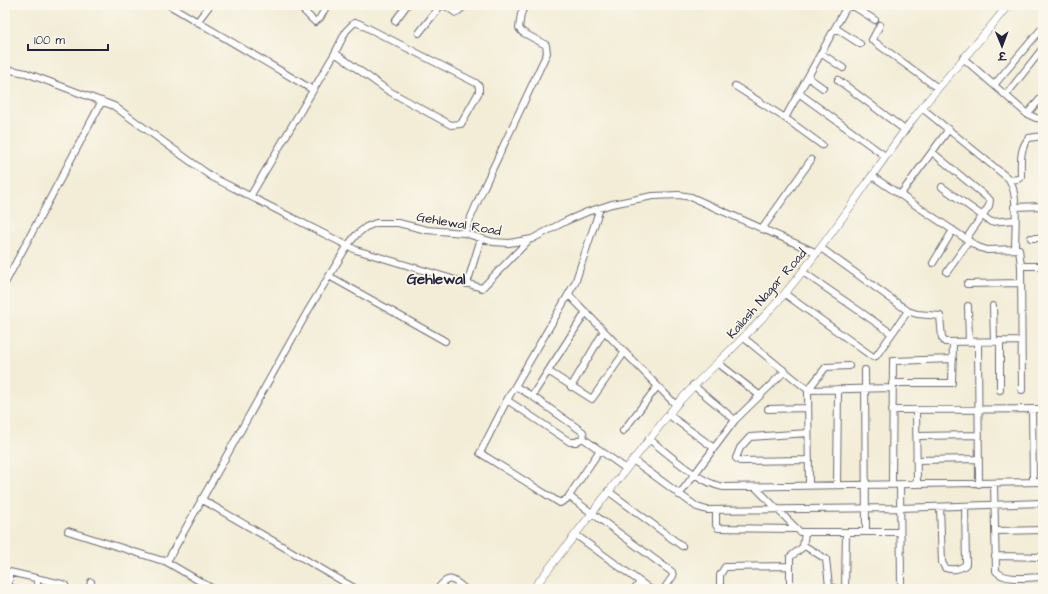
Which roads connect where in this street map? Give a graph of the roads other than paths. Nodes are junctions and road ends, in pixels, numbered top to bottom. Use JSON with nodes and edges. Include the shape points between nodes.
{"nodes":[{"id":1,"x":169,"y":5,"type":"edge"},
{"id":2,"x":210,"y":5,"type":"edge"},
{"id":3,"x":298,"y":5,"type":"edge"},
{"id":4,"x":327,"y":5,"type":"edge"},
{"id":5,"x":407,"y":5,"type":"edge"},
{"id":6,"x":443,"y":5,"type":"edge"},
{"id":7,"x":466,"y":5,"type":"edge"},
{"id":8,"x":525,"y":5,"type":"edge"},
{"id":9,"x":865,"y":5,"type":"edge"},
{"id":10,"x":1008,"y":5,"type":"edge"},
{"id":11,"x":862,"y":11,"type":"junction"},
{"id":12,"x":875,"y":20,"type":"dead end"},
{"id":13,"x":395,"y":21,"type":"dead end"},
{"id":14,"x":197,"y":22,"type":"junction"},
{"id":15,"x":880,"y":25,"type":"dead end"},
{"id":16,"x":1043,"y":27,"type":"edge"},
{"id":17,"x":837,"y":28,"type":"junction"},
{"id":18,"x":419,"y":33,"type":"dead end"},
{"id":19,"x":860,"y":44,"type":"dead end"},
{"id":20,"x":1043,"y":48,"type":"edge"},
{"id":21,"x":335,"y":53,"type":"junction"},
{"id":22,"x":822,"y":54,"type":"junction"},
{"id":23,"x":963,"y":58,"type":"junction"},
{"id":24,"x":5,"y":68,"type":"edge"},
{"id":25,"x":843,"y":68,"type":"dead end"},
{"id":26,"x":809,"y":78,"type":"junction"},
{"id":27,"x":838,"y":80,"type":"dead end"},
{"id":28,"x":994,"y":85,"type":"junction"},
{"id":29,"x":735,"y":86,"type":"dead end"},
{"id":30,"x":823,"y":88,"type":"dead end"},
{"id":31,"x":938,"y":88,"type":"junction"},
{"id":32,"x":313,"y":90,"type":"junction"},
{"id":33,"x":800,"y":94,"type":"junction"},
{"id":34,"x":1006,"y":95,"type":"junction"},
{"id":35,"x":1043,"y":96,"type":"edge"},
{"id":36,"x":102,"y":101,"type":"junction"},
{"id":37,"x":922,"y":108,"type":"junction"},
{"id":38,"x":1027,"y":114,"type":"junction"},
{"id":39,"x":785,"y":118,"type":"junction"},
{"id":40,"x":1043,"y":119,"type":"edge"},
{"id":41,"x":948,"y":129,"type":"junction"},
{"id":42,"x":905,"y":130,"type":"junction"},
{"id":43,"x":1043,"y":136,"type":"edge"},
{"id":44,"x":822,"y":145,"type":"dead end"},
{"id":45,"x":932,"y":152,"type":"junction"},
{"id":46,"x":885,"y":156,"type":"junction"},
{"id":47,"x":811,"y":160,"type":"dead end"},
{"id":48,"x":872,"y":176,"type":"junction"},
{"id":49,"x":1010,"y":180,"type":"junction"},
{"id":50,"x":942,"y":187,"type":"dead end"},
{"id":51,"x":900,"y":195,"type":"junction"},
{"id":52,"x":251,"y":196,"type":"junction"},
{"id":53,"x":1043,"y":206,"type":"edge"},
{"id":54,"x":1014,"y":207,"type":"junction"},
{"id":55,"x":600,"y":208,"type":"junction"},
{"id":56,"x":982,"y":216,"type":"junction"},
{"id":57,"x":1014,"y":220,"type":"junction"},
{"id":58,"x":762,"y":228,"type":"junction"},
{"id":59,"x":953,"y":230,"type":"junction"},
{"id":60,"x":464,"y":233,"type":"junction"},
{"id":61,"x":481,"y":238,"type":"junction"},
{"id":62,"x":1031,"y":238,"type":"dead end"},
{"id":63,"x":1043,"y":238,"type":"edge"},
{"id":64,"x":529,"y":240,"type":"junction"},
{"id":65,"x":968,"y":240,"type":"junction"},
{"id":66,"x":348,"y":245,"type":"junction"},
{"id":67,"x":1015,"y":249,"type":"junction"},
{"id":68,"x":819,"y":251,"type":"junction"},
{"id":69,"x":933,"y":263,"type":"dead end"},
{"id":70,"x":1021,"y":266,"type":"junction"},
{"id":71,"x":1043,"y":266,"type":"edge"},
{"id":72,"x":803,"y":272,"type":"junction"},
{"id":73,"x":947,"y":272,"type":"dead end"},
{"id":74,"x":329,"y":276,"type":"junction"},
{"id":75,"x":5,"y":283,"type":"edge"},
{"id":76,"x":1021,"y":283,"type":"junction"},
{"id":77,"x":467,"y":284,"type":"junction"},
{"id":78,"x":967,"y":284,"type":"dead end"},
{"id":79,"x":785,"y":294,"type":"junction"},
{"id":80,"x":569,"y":295,"type":"junction"},
{"id":81,"x":968,"y":306,"type":"dead end"},
{"id":82,"x":993,"y":306,"type":"dead end"},
{"id":83,"x":908,"y":311,"type":"junction"},
{"id":84,"x":586,"y":312,"type":"junction"},
{"id":85,"x":604,"y":331,"type":"junction"},
{"id":86,"x":891,"y":334,"type":"junction"},
{"id":87,"x":744,"y":338,"type":"junction"},
{"id":88,"x":445,"y":341,"type":"dead end"},
{"id":89,"x":997,"y":341,"type":"junction"},
{"id":90,"x":1021,"y":341,"type":"junction"},
{"id":91,"x":969,"y":342,"type":"junction"},
{"id":92,"x":978,"y":342,"type":"junction"},
{"id":93,"x":954,"y":343,"type":"junction"},
{"id":94,"x":624,"y":353,"type":"junction"},
{"id":95,"x":953,"y":359,"type":"junction"},
{"id":96,"x":718,"y":363,"type":"junction"},
{"id":97,"x":849,"y":366,"type":"dead end"},
{"id":98,"x":865,"y":370,"type":"dead end"},
{"id":99,"x":548,"y":371,"type":"junction"},
{"id":100,"x":784,"y":372,"type":"junction"},
{"id":101,"x":515,"y":386,"type":"junction"},
{"id":102,"x":694,"y":386,"type":"junction"},
{"id":103,"x":892,"y":386,"type":"junction"},
{"id":104,"x":571,"y":387,"type":"junction"},
{"id":105,"x":657,"y":387,"type":"junction"},
{"id":106,"x":838,"y":389,"type":"junction"},
{"id":107,"x":865,"y":389,"type":"junction"},
{"id":108,"x":808,"y":390,"type":"junction"},
{"id":109,"x":1000,"y":390,"type":"dead end"},
{"id":110,"x":1022,"y":390,"type":"dead end"},
{"id":111,"x":759,"y":395,"type":"junction"},
{"id":112,"x":532,"y":396,"type":"junction"},
{"id":113,"x":507,"y":400,"type":"junction"},
{"id":114,"x":676,"y":405,"type":"junction"},
{"id":115,"x":808,"y":408,"type":"junction"},
{"id":116,"x":978,"y":409,"type":"junction"},
{"id":117,"x":1032,"y":409,"type":"junction"},
{"id":118,"x":1043,"y":409,"type":"edge"},
{"id":119,"x":768,"y":410,"type":"dead end"},
{"id":120,"x":892,"y":410,"type":"junction"},
{"id":121,"x":916,"y":410,"type":"junction"},
{"id":122,"x":669,"y":415,"type":"junction"},
{"id":123,"x":735,"y":420,"type":"junction"},
{"id":124,"x":623,"y":431,"type":"dead end"},
{"id":125,"x":808,"y":433,"type":"junction"},
{"id":126,"x":978,"y":435,"type":"junction"},
{"id":127,"x":917,"y":436,"type":"junction"},
{"id":128,"x":582,"y":438,"type":"junction"},
{"id":129,"x":649,"y":439,"type":"junction"},
{"id":130,"x":714,"y":448,"type":"junction"},
{"id":131,"x":600,"y":450,"type":"junction"},
{"id":132,"x":633,"y":460,"type":"junction"},
{"id":133,"x":809,"y":460,"type":"junction"},
{"id":134,"x":916,"y":460,"type":"junction"},
{"id":135,"x":978,"y":460,"type":"junction"},
{"id":136,"x":626,"y":468,"type":"junction"},
{"id":137,"x":695,"y":474,"type":"junction"},
{"id":138,"x":1033,"y":482,"type":"junction"},
{"id":139,"x":1043,"y":482,"type":"edge"},
{"id":140,"x":892,"y":484,"type":"junction"},
{"id":141,"x":900,"y":484,"type":"junction"},
{"id":142,"x":917,"y":484,"type":"junction"},
{"id":143,"x":979,"y":484,"type":"junction"},
{"id":144,"x":994,"y":484,"type":"junction"},
{"id":145,"x":837,"y":485,"type":"junction"},
{"id":146,"x":866,"y":485,"type":"junction"},
{"id":147,"x":809,"y":486,"type":"junction"},
{"id":148,"x":755,"y":487,"type":"junction"},
{"id":149,"x":608,"y":491,"type":"junction"},
{"id":150,"x":679,"y":495,"type":"junction"},
{"id":151,"x":569,"y":496,"type":"junction"},
{"id":152,"x":201,"y":499,"type":"junction"},
{"id":153,"x":1043,"y":503,"type":"edge"},
{"id":154,"x":994,"y":505,"type":"junction"},
{"id":155,"x":940,"y":507,"type":"junction"},
{"id":156,"x":965,"y":507,"type":"junction"},
{"id":157,"x":866,"y":508,"type":"junction"},
{"id":158,"x":900,"y":508,"type":"junction"},
{"id":159,"x":716,"y":510,"type":"junction"},
{"id":160,"x":779,"y":510,"type":"junction"},
{"id":161,"x":593,"y":512,"type":"junction"},
{"id":162,"x":796,"y":529,"type":"junction"},
{"id":163,"x":1043,"y":530,"type":"edge"},
{"id":164,"x":68,"y":531,"type":"dead end"},
{"id":165,"x":995,"y":531,"type":"junction"},
{"id":166,"x":866,"y":532,"type":"junction"},
{"id":167,"x":900,"y":532,"type":"junction"},
{"id":168,"x":805,"y":533,"type":"junction"},
{"id":169,"x":846,"y":533,"type":"junction"},
{"id":170,"x":576,"y":535,"type":"junction"},
{"id":171,"x":803,"y":545,"type":"junction"},
{"id":172,"x":682,"y":546,"type":"dead end"},
{"id":173,"x":995,"y":556,"type":"junction"},
{"id":174,"x":1043,"y":557,"type":"edge"},
{"id":175,"x":165,"y":561,"type":"junction"},
{"id":176,"x":790,"y":566,"type":"junction"},
{"id":177,"x":7,"y":571,"type":"edge"},
{"id":178,"x":1043,"y":577,"type":"edge"},
{"id":179,"x":37,"y":578,"type":"junction"},
{"id":180,"x":91,"y":582,"type":"dead end"},
{"id":181,"x":640,"y":582,"type":"junction"},
{"id":182,"x":901,"y":582,"type":"dead end"},
{"id":183,"x":345,"y":586,"type":"edge"},
{"id":184,"x":9,"y":589,"type":"edge"},
{"id":185,"x":37,"y":589,"type":"edge"},
{"id":186,"x":66,"y":589,"type":"edge"},
{"id":187,"x":89,"y":589,"type":"edge"},
{"id":188,"x":213,"y":589,"type":"edge"},
{"id":189,"x":356,"y":589,"type":"edge"},
{"id":190,"x":438,"y":589,"type":"edge"},
{"id":191,"x":465,"y":589,"type":"edge"},
{"id":192,"x":533,"y":589,"type":"edge"},
{"id":193,"x":635,"y":589,"type":"edge"},
{"id":194,"x":650,"y":589,"type":"edge"},
{"id":195,"x":664,"y":589,"type":"edge"},
{"id":196,"x":720,"y":589,"type":"edge"},
{"id":197,"x":790,"y":589,"type":"edge"},
{"id":198,"x":836,"y":589,"type":"edge"},
{"id":199,"x":845,"y":589,"type":"edge"}],
"edges":[{"from":1,"to":14,"type":"street"},
{"from":2,"to":14,"type":"street"},
{"from":3,"to":4,"type":"street","via":[[315,22]]},
{"from":5,"to":13,"type":"street"},
{"from":6,"to":7,"type":"street","via":[[456,13]]},
{"from":6,"to":18,"type":"street"},
{"from":8,"to":60,"type":"street","via":[[520,28],[522,32],[546,45],[547,53]]},
{"from":9,"to":11,"type":"street"},
{"from":10,"to":23,"type":"street","name":"Kailash Nagar Road"},
{"from":11,"to":12,"type":"street"},
{"from":11,"to":17,"type":"street","via":[[849,6]]},
{"from":14,"to":32,"type":"street"},
{"from":15,"to":31,"type":"street","via":[[872,40]]},
{"from":16,"to":28,"type":"street"},
{"from":17,"to":19,"type":"street"},
{"from":17,"to":22,"type":"street"},
{"from":20,"to":34,"type":"street"},
{"from":21,"to":21,"type":"street","via":[[346,30],[354,23],[358,23],[476,83],[479,92],[461,124],[451,124],[387,90]]},
{"from":21,"to":32,"type":"street"},
{"from":22,"to":25,"type":"street"},
{"from":22,"to":26,"type":"street"},
{"from":23,"to":28,"type":"street"},
{"from":23,"to":31,"type":"street","name":"Kailash Nagar Road"},
{"from":24,"to":36,"type":"street"},
{"from":26,"to":30,"type":"street"},
{"from":26,"to":33,"type":"street"},
{"from":27,"to":42,"type":"street"},
{"from":28,"to":34,"type":"street"},
{"from":29,"to":39,"type":"street"},
{"from":31,"to":37,"type":"street","name":"Kailash Nagar Road"},
{"from":32,"to":52,"type":"street"},
{"from":33,"to":39,"type":"street"},
{"from":33,"to":46,"type":"street"},
{"from":34,"to":38,"type":"street"},
{"from":35,"to":38,"type":"street"},
{"from":36,"to":52,"type":"street","via":[[114,106],[212,177]]},
{"from":36,"to":75,"type":"street"},
{"from":37,"to":41,"type":"street"},
{"from":37,"to":42,"type":"street","name":"Kailash Nagar Road"},
{"from":38,"to":40,"type":"street"},
{"from":39,"to":44,"type":"street"},
{"from":41,"to":45,"type":"street"},
{"from":41,"to":49,"type":"street"},
{"from":42,"to":46,"type":"street","name":"Kailash Nagar Road"},
{"from":43,"to":49,"type":"street","via":[[1029,138],[1024,144],[1021,177]]},
{"from":45,"to":51,"type":"street"},
{"from":45,"to":56,"type":"street","via":[[990,200],[990,206]]},
{"from":46,"to":48,"type":"street","name":"Kailash Nagar Road"},
{"from":47,"to":58,"type":"street"},
{"from":48,"to":51,"type":"street"},
{"from":48,"to":68,"type":"street","name":"Kailash Nagar Road"},
{"from":49,"to":54,"type":"street","via":[[1014,189]]},
{"from":50,"to":56,"type":"street"},
{"from":51,"to":59,"type":"street"},
{"from":52,"to":66,"type":"street"},
{"from":53,"to":54,"type":"street"},
{"from":54,"to":57,"type":"street"},
{"from":55,"to":58,"type":"street","name":"Gehlewal Road","via":[[638,198],[679,195],[691,197]]},
{"from":55,"to":64,"type":"street","name":"Gehlewal Road","via":[[566,221]]},
{"from":55,"to":80,"type":"street"},
{"from":56,"to":57,"type":"street","via":[[994,222]]},
{"from":56,"to":65,"type":"street"},
{"from":57,"to":67,"type":"street"},
{"from":58,"to":68,"type":"street","name":"Gehlewal Road"},
{"from":59,"to":65,"type":"street"},
{"from":59,"to":69,"type":"street"},
{"from":60,"to":61,"type":"street","name":"Gehlewal Road"},
{"from":60,"to":66,"type":"street","name":"Gehlewal Road","via":[[427,230],[398,223],[376,223],[356,235]]},
{"from":61,"to":64,"type":"street","name":"Gehlewal Road","via":[[501,243]]},
{"from":61,"to":77,"type":"street"},
{"from":62,"to":63,"type":"street"},
{"from":64,"to":77,"type":"street","via":[[482,288]]},
{"from":65,"to":67,"type":"street","via":[[982,249]]},
{"from":65,"to":73,"type":"street"},
{"from":66,"to":74,"type":"street","name":"Gehlewal Road"},
{"from":66,"to":77,"type":"street","via":[[369,255]]},
{"from":67,"to":70,"type":"street","via":[[1020,250]]},
{"from":68,"to":72,"type":"street","name":"Kailash Nagar Road"},
{"from":68,"to":83,"type":"street","name":"Gehlewal Road"},
{"from":70,"to":71,"type":"street"},
{"from":70,"to":76,"type":"street"},
{"from":72,"to":79,"type":"street","name":"Kailash Nagar Road"},
{"from":72,"to":86,"type":"street"},
{"from":74,"to":88,"type":"street"},
{"from":74,"to":152,"type":"street","name":"Gehlewal Road"},
{"from":76,"to":78,"type":"street"},
{"from":76,"to":90,"type":"street"},
{"from":79,"to":86,"type":"street","via":[[874,357]]},
{"from":79,"to":87,"type":"street","name":"Kailash Nagar Road"},
{"from":80,"to":84,"type":"street"},
{"from":80,"to":101,"type":"street"},
{"from":81,"to":91,"type":"street"},
{"from":82,"to":89,"type":"street"},
{"from":83,"to":86,"type":"street"},
{"from":83,"to":93,"type":"street","via":[[940,316],[943,340]]},
{"from":84,"to":85,"type":"street"},
{"from":84,"to":99,"type":"street"},
{"from":85,"to":94,"type":"street"},
{"from":85,"to":104,"type":"street"},
{"from":87,"to":96,"type":"street","name":"Kailash Nagar Road"},
{"from":87,"to":100,"type":"street"},
{"from":89,"to":90,"type":"street"},
{"from":89,"to":92,"type":"street"},
{"from":89,"to":109,"type":"street"},
{"from":90,"to":110,"type":"street"},
{"from":91,"to":92,"type":"street"},
{"from":91,"to":93,"type":"street"},
{"from":92,"to":116,"type":"street"},
{"from":93,"to":95,"type":"street"},
{"from":94,"to":104,"type":"street","via":[[594,398],[589,399]]},
{"from":94,"to":105,"type":"street"},
{"from":95,"to":103,"type":"street","via":[[893,361]]},
{"from":95,"to":103,"type":"street","via":[[954,381],[950,384]]},
{"from":96,"to":102,"type":"street","name":"Kailash Nagar Road"},
{"from":96,"to":111,"type":"street"},
{"from":97,"to":108,"type":"street","via":[[826,367]]},
{"from":98,"to":107,"type":"street"},
{"from":99,"to":104,"type":"street"},
{"from":99,"to":112,"type":"street"},
{"from":100,"to":108,"type":"street"},
{"from":100,"to":111,"type":"street"},
{"from":101,"to":112,"type":"street"},
{"from":101,"to":113,"type":"street"},
{"from":102,"to":114,"type":"street","name":"Kailash Nagar Road"},
{"from":102,"to":123,"type":"street"},
{"from":103,"to":107,"type":"street"},
{"from":103,"to":120,"type":"street"},
{"from":105,"to":114,"type":"street"},
{"from":105,"to":124,"type":"street"},
{"from":106,"to":107,"type":"street"},
{"from":106,"to":108,"type":"street"},
{"from":106,"to":145,"type":"street"},
{"from":107,"to":146,"type":"street"},
{"from":108,"to":115,"type":"street"},
{"from":111,"to":123,"type":"street"},
{"from":112,"to":128,"type":"street","via":[[582,430]]},
{"from":113,"to":128,"type":"street","via":[[570,442]]},
{"from":113,"to":151,"type":"street","via":[[480,453],[560,503]]},
{"from":114,"to":122,"type":"street","name":"Kailash Nagar Road"},
{"from":115,"to":119,"type":"street"},
{"from":115,"to":125,"type":"street"},
{"from":116,"to":117,"type":"street"},
{"from":116,"to":121,"type":"street"},
{"from":116,"to":126,"type":"street"},
{"from":117,"to":118,"type":"street"},
{"from":117,"to":138,"type":"street"},
{"from":120,"to":121,"type":"street"},
{"from":120,"to":140,"type":"street"},
{"from":121,"to":127,"type":"street"},
{"from":122,"to":129,"type":"street","name":"Kailash Nagar Road"},
{"from":122,"to":130,"type":"street"},
{"from":123,"to":130,"type":"street"},
{"from":125,"to":133,"type":"street"},
{"from":125,"to":133,"type":"street","via":[[750,437],[740,448],[736,458],[740,461]]},
{"from":126,"to":127,"type":"street"},
{"from":126,"to":135,"type":"street"},
{"from":127,"to":134,"type":"street"},
{"from":128,"to":131,"type":"street"},
{"from":129,"to":132,"type":"street","name":"Kailash Nagar Road"},
{"from":129,"to":137,"type":"street"},
{"from":130,"to":137,"type":"street"},
{"from":131,"to":136,"type":"street"},
{"from":131,"to":151,"type":"street"},
{"from":132,"to":136,"type":"street","name":"Kailash Nagar Road"},
{"from":132,"to":150,"type":"street"},
{"from":133,"to":147,"type":"street"},
{"from":134,"to":135,"type":"street"},
{"from":134,"to":142,"type":"street"},
{"from":135,"to":143,"type":"street"},
{"from":136,"to":149,"type":"street","name":"Kailash Nagar Road"},
{"from":137,"to":148,"type":"street","via":[[716,486]]},
{"from":137,"to":150,"type":"street"},
{"from":138,"to":139,"type":"street"},
{"from":138,"to":144,"type":"street"},
{"from":140,"to":141,"type":"street"},
{"from":140,"to":146,"type":"street"},
{"from":141,"to":142,"type":"street"},
{"from":141,"to":158,"type":"street"},
{"from":142,"to":143,"type":"street"},
{"from":143,"to":144,"type":"street"},
{"from":144,"to":154,"type":"street"},
{"from":145,"to":146,"type":"street"},
{"from":145,"to":147,"type":"street"},
{"from":146,"to":157,"type":"street"},
{"from":147,"to":148,"type":"street"},
{"from":148,"to":160,"type":"street"},
{"from":149,"to":161,"type":"street","name":"Kailash Nagar Road"},
{"from":149,"to":172,"type":"street"},
{"from":150,"to":159,"type":"street","via":[[702,509]]},
{"from":151,"to":161,"type":"street"},
{"from":152,"to":175,"type":"street","name":"Gehlewal Road"},
{"from":152,"to":183,"type":"street"},
{"from":153,"to":154,"type":"street"},
{"from":154,"to":156,"type":"street"},
{"from":154,"to":165,"type":"street"},
{"from":155,"to":156,"type":"street"},
{"from":155,"to":156,"type":"street","via":[[942,562],[945,568],[960,569],[966,564]]},
{"from":155,"to":158,"type":"street"},
{"from":157,"to":158,"type":"street"},
{"from":157,"to":160,"type":"street"},
{"from":157,"to":166,"type":"street"},
{"from":158,"to":167,"type":"street"},
{"from":159,"to":160,"type":"street"},
{"from":159,"to":162,"type":"street","via":[[718,528]]},
{"from":160,"to":162,"type":"street"},
{"from":161,"to":170,"type":"street","name":"Kailash Nagar Road"},
{"from":161,"to":195,"type":"street","via":[[672,572],[673,576]]},
{"from":162,"to":168,"type":"street"},
{"from":163,"to":165,"type":"street"},
{"from":164,"to":175,"type":"street"},
{"from":165,"to":173,"type":"street"},
{"from":166,"to":167,"type":"street"},
{"from":166,"to":169,"type":"street"},
{"from":167,"to":182,"type":"street"},
{"from":168,"to":169,"type":"street"},
{"from":168,"to":171,"type":"street"},
{"from":169,"to":199,"type":"street"},
{"from":170,"to":181,"type":"street"},
{"from":170,"to":192,"type":"street","name":"Kailash Nagar Road"},
{"from":171,"to":176,"type":"street","via":[[792,555]]},
{"from":171,"to":198,"type":"street","via":[[826,559],[829,586]]},
{"from":173,"to":174,"type":"street"},
{"from":173,"to":178,"type":"street","via":[[996,571],[999,575]]},
{"from":175,"to":188,"type":"street"},
{"from":176,"to":196,"type":"street","via":[[725,567],[720,575]]},
{"from":176,"to":197,"type":"street"},
{"from":177,"to":179,"type":"street"},
{"from":177,"to":184,"type":"street"},
{"from":179,"to":185,"type":"street"},
{"from":179,"to":186,"type":"street","via":[[65,585]]},
{"from":180,"to":187,"type":"street"},
{"from":181,"to":193,"type":"street"},
{"from":181,"to":194,"type":"street"},
{"from":183,"to":189,"type":"street"},
{"from":190,"to":191,"type":"street","via":[[447,579]]}]}
